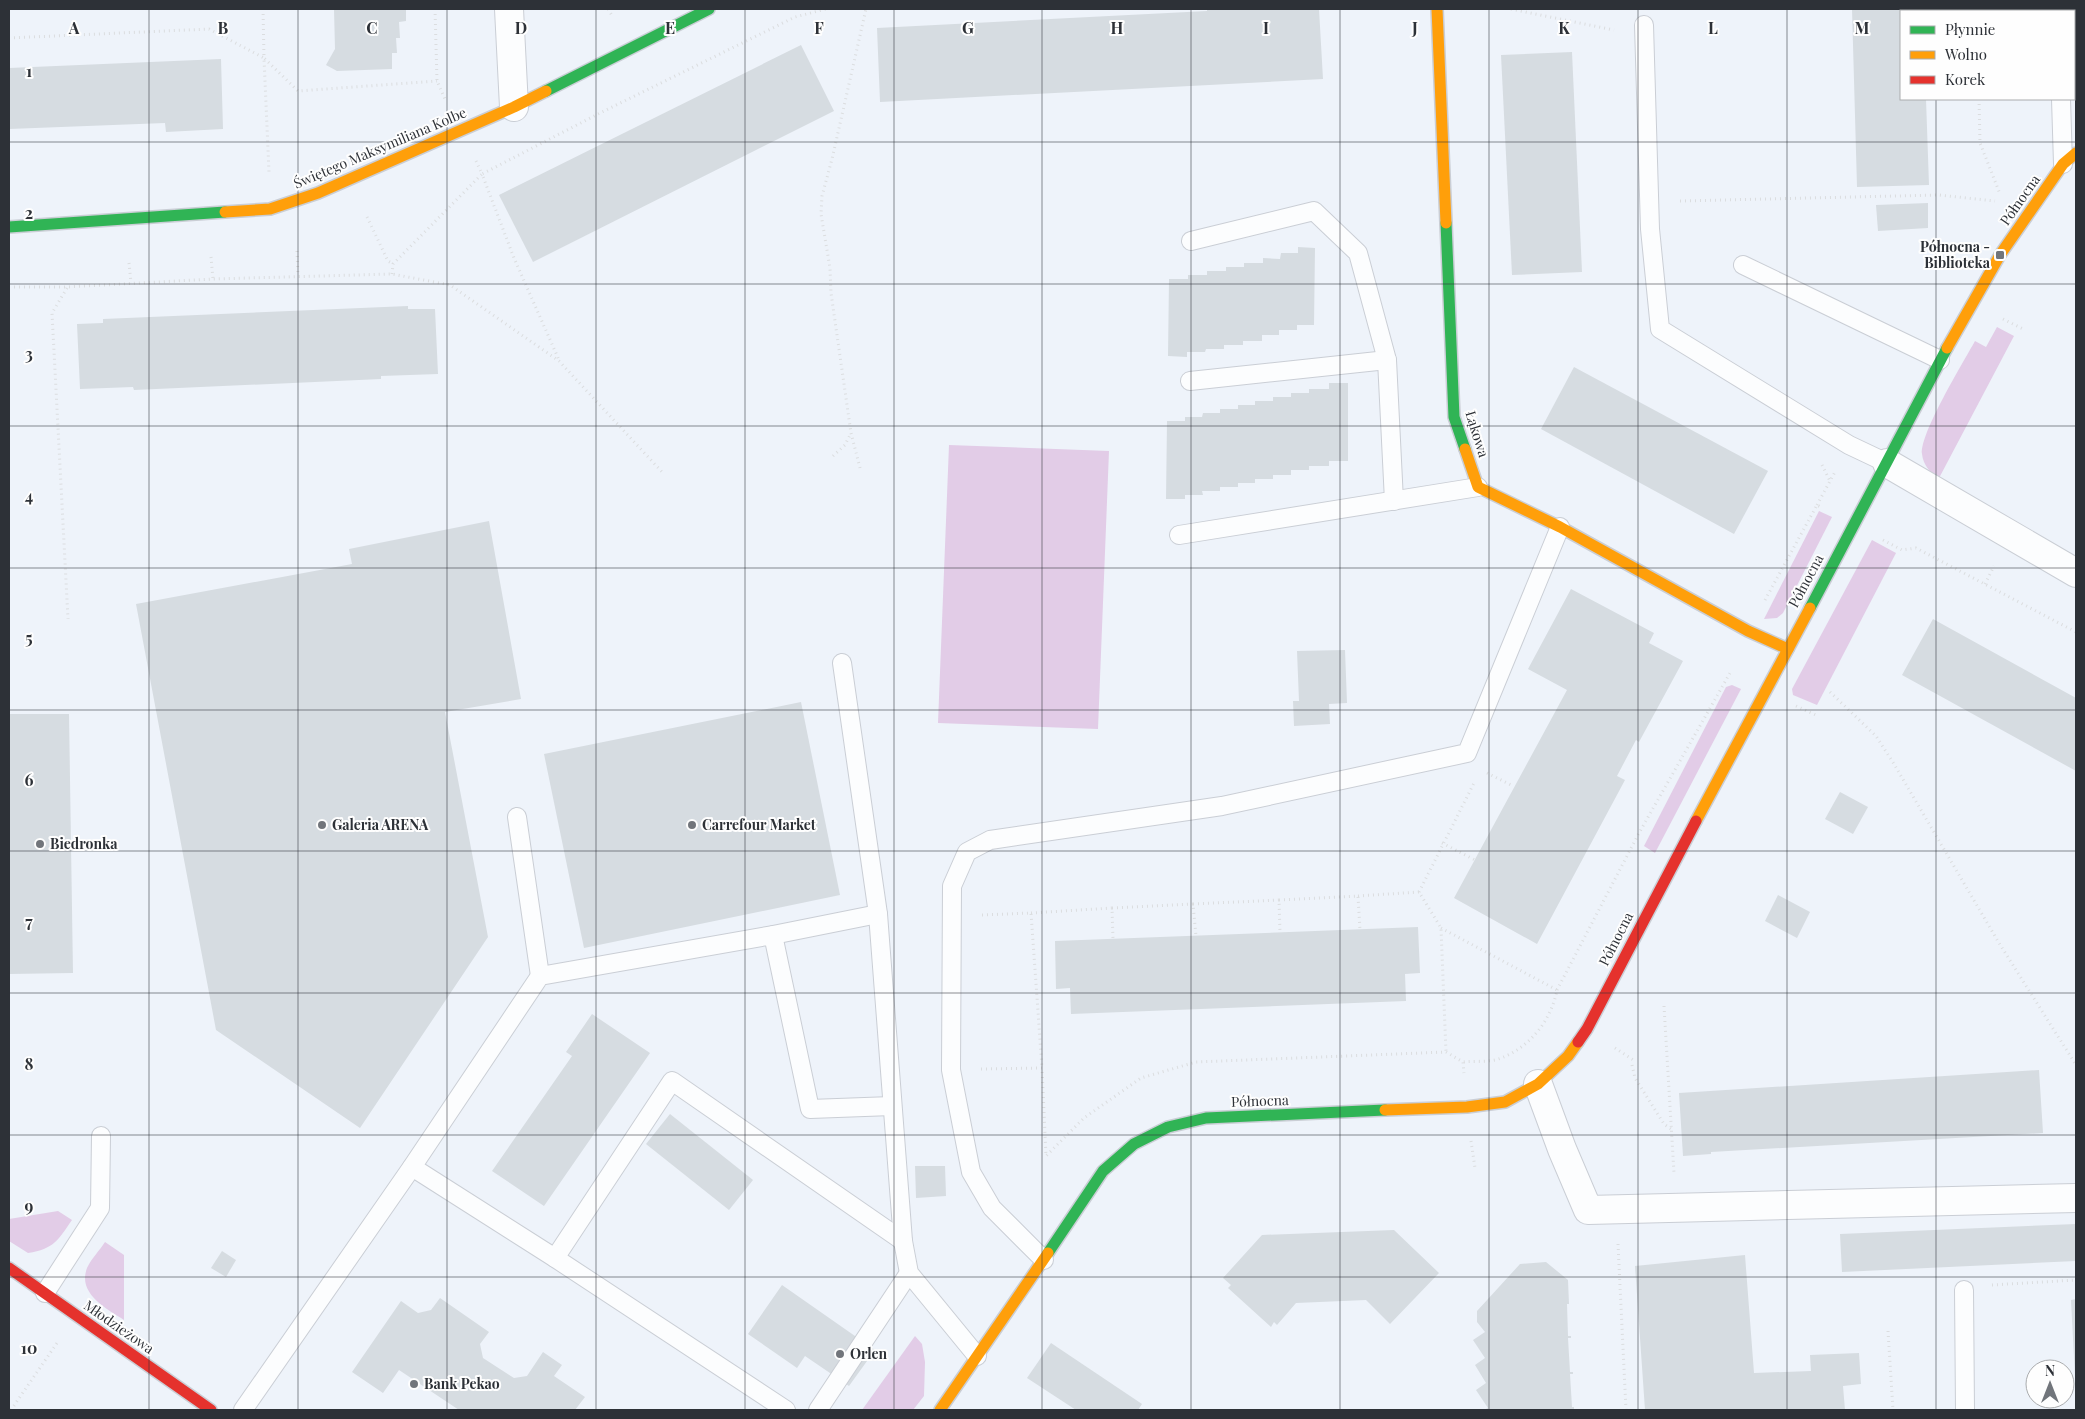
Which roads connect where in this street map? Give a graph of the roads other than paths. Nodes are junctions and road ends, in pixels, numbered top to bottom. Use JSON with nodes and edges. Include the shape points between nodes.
{"nodes":[{"id":1,"x":509,"y":9,"type":"edge"},
{"id":2,"x":709,"y":9,"type":"edge"},
{"id":3,"x":1437,"y":9,"type":"edge"},
{"id":4,"x":1644,"y":25,"type":"dead end"},
{"id":5,"x":2061,"y":100,"type":"edge"},
{"id":6,"x":514,"y":107,"type":"junction"},
{"id":7,"x":2070,"y":158,"type":"edge"},
{"id":8,"x":9,"y":227,"type":"edge"},
{"id":9,"x":1191,"y":241,"type":"dead end"},
{"id":10,"x":1743,"y":265,"type":"dead end"},
{"id":11,"x":1387,"y":360,"type":"junction"},
{"id":12,"x":1940,"y":360,"type":"junction"},
{"id":13,"x":1190,"y":381,"type":"dead end"},
{"id":14,"x":1887,"y":463,"type":"junction"},
{"id":15,"x":1478,"y":487,"type":"junction"},
{"id":16,"x":1394,"y":501,"type":"junction"},
{"id":17,"x":1560,"y":527,"type":"junction"},
{"id":18,"x":1179,"y":534,"type":"dead end"},
{"id":19,"x":2076,"y":572,"type":"edge"},
{"id":20,"x":1788,"y":648,"type":"junction"},
{"id":21,"x":842,"y":663,"type":"dead end"},
{"id":22,"x":517,"y":817,"type":"dead end"},
{"id":23,"x":878,"y":914,"type":"junction"},
{"id":24,"x":773,"y":935,"type":"junction"},
{"id":25,"x":540,"y":976,"type":"junction"},
{"id":26,"x":1538,"y":1084,"type":"junction"},
{"id":27,"x":892,"y":1106,"type":"junction"},
{"id":28,"x":100,"y":1136,"type":"dead end"},
{"id":29,"x":412,"y":1167,"type":"junction"},
{"id":30,"x":2076,"y":1198,"type":"edge"},
{"id":31,"x":903,"y":1241,"type":"junction"},
{"id":32,"x":556,"y":1258,"type":"junction"},
{"id":33,"x":1044,"y":1260,"type":"junction"},
{"id":34,"x":9,"y":1268,"type":"edge"},
{"id":35,"x":909,"y":1273,"type":"junction"},
{"id":36,"x":1964,"y":1290,"type":"dead end"},
{"id":37,"x":45,"y":1293,"type":"junction"},
{"id":38,"x":977,"y":1356,"type":"junction"},
{"id":39,"x":211,"y":1410,"type":"edge"},
{"id":40,"x":243,"y":1410,"type":"edge"},
{"id":41,"x":786,"y":1410,"type":"edge"},
{"id":42,"x":818,"y":1410,"type":"edge"},
{"id":43,"x":940,"y":1410,"type":"edge"},
{"id":44,"x":1965,"y":1410,"type":"edge"}],
"edges":[{"from":1,"to":6,"type":"street"},
{"from":2,"to":6,"type":"street","name":"Świętego Maksymiliana Kolbe"},
{"from":3,"to":15,"type":"street","name":"Łąkowa","via":[[1454,417]]},
{"from":4,"to":14,"type":"lane","via":[[1649,201],[1660,329],[1849,445]]},
{"from":5,"to":7,"type":"lane"},
{"from":6,"to":8,"type":"street","name":"Świętego Maksymiliana Kolbe","via":[[318,193],[270,209]]},
{"from":7,"to":12,"type":"street","name":"Północna","via":[[2000,255]]},
{"from":9,"to":11,"type":"lane","via":[[1314,211],[1358,253]]},
{"from":10,"to":12,"type":"lane"},
{"from":11,"to":13,"type":"lane"},
{"from":11,"to":16,"type":"lane"},
{"from":12,"to":14,"type":"street","name":"Północna"},
{"from":14,"to":19,"type":"street"},
{"from":14,"to":20,"type":"street","name":"Północna"},
{"from":15,"to":16,"type":"lane"},
{"from":15,"to":17,"type":"street"},
{"from":16,"to":18,"type":"lane"},
{"from":17,"to":20,"type":"street","via":[[1748,630]]},
{"from":17,"to":33,"type":"lane","via":[[1467,753],[1222,806],[990,840],[967,852],[952,886],[951,1070],[972,1172],[992,1208]]},
{"from":20,"to":26,"type":"street","name":"Północna","via":[[1587,1029],[1568,1056]]},
{"from":21,"to":23,"type":"lane"},
{"from":22,"to":25,"type":"lane"},
{"from":23,"to":24,"type":"lane"},
{"from":23,"to":27,"type":"lane"},
{"from":24,"to":25,"type":"lane"},
{"from":24,"to":27,"type":"lane","via":[[810,1109]]},
{"from":25,"to":29,"type":"lane"},
{"from":26,"to":30,"type":"street","via":[[1588,1210]]},
{"from":26,"to":33,"type":"street","name":"Północna","via":[[1505,1102],[1467,1107],[1206,1118],[1168,1127],[1134,1144],[1103,1171]]},
{"from":27,"to":31,"type":"lane"},
{"from":28,"to":37,"type":"lane","via":[[100,1208]]},
{"from":29,"to":32,"type":"lane"},
{"from":29,"to":40,"type":"lane"},
{"from":31,"to":32,"type":"lane","via":[[672,1081]]},
{"from":31,"to":35,"type":"lane"},
{"from":32,"to":41,"type":"lane"},
{"from":33,"to":38,"type":"street","name":"Północna"},
{"from":34,"to":37,"type":"street","name":"Młodzieżowa"},
{"from":35,"to":38,"type":"lane"},
{"from":35,"to":42,"type":"lane"},
{"from":36,"to":44,"type":"lane"},
{"from":37,"to":39,"type":"street","name":"Młodzieżowa"},
{"from":38,"to":43,"type":"street","name":"Północna"}]}
